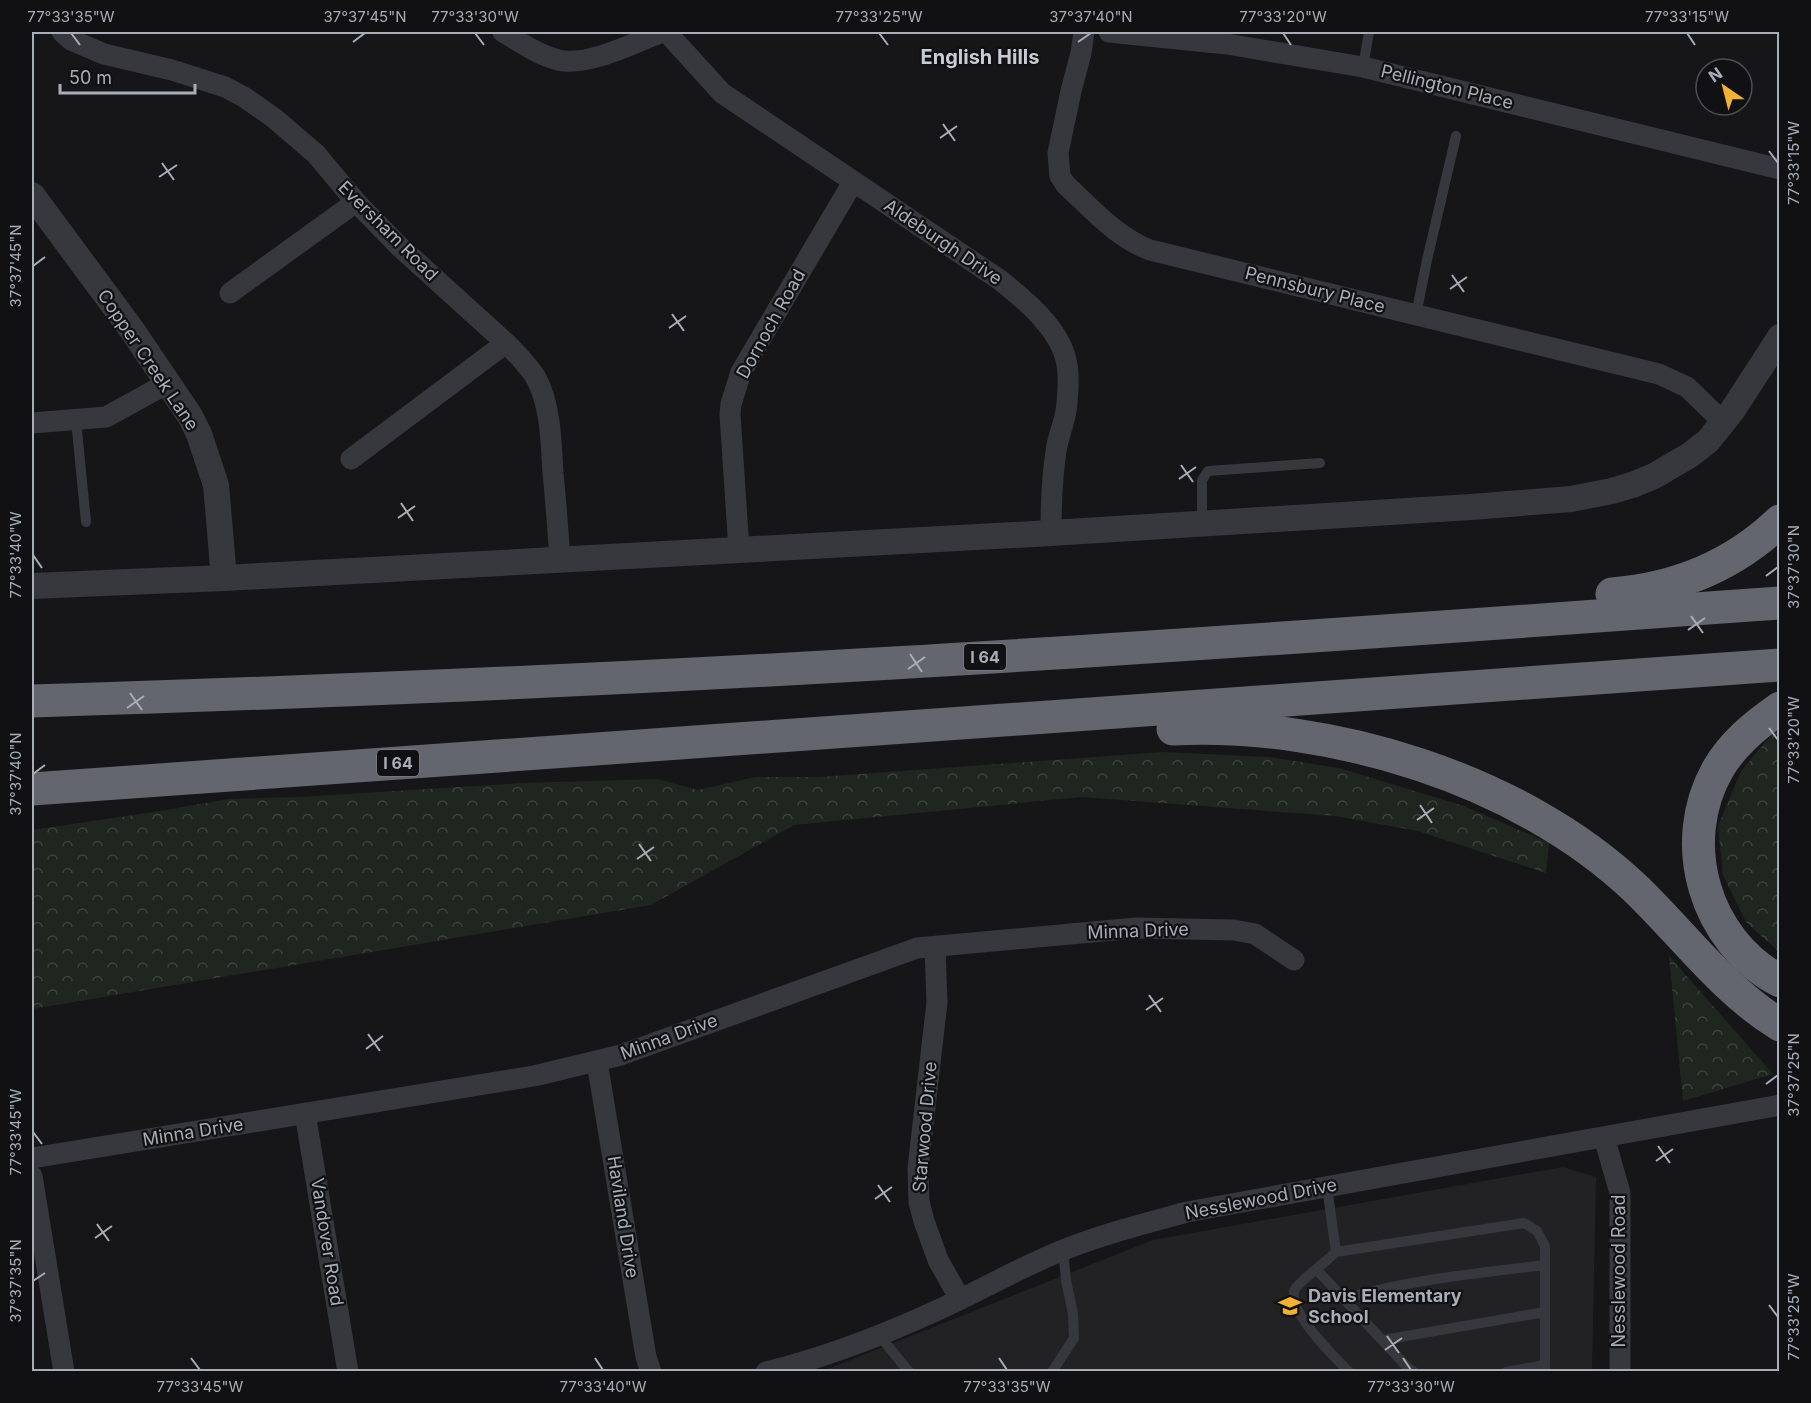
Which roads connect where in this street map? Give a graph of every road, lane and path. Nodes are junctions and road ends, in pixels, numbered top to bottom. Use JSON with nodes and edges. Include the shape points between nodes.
{"nodes":[{"id":1,"x":62,"y":32,"type":"edge"},
{"id":2,"x":503,"y":32,"type":"edge"},
{"id":3,"x":662,"y":32,"type":"edge"},
{"id":4,"x":669,"y":32,"type":"edge"},
{"id":5,"x":1084,"y":32,"type":"edge"},
{"id":6,"x":1109,"y":32,"type":"edge"},
{"id":7,"x":1369,"y":32,"type":"edge"},
{"id":8,"x":1363,"y":67,"type":"junction"},
{"id":9,"x":1456,"y":136,"type":"dead end"},
{"id":10,"x":1779,"y":170,"type":"edge"},
{"id":11,"x":853,"y":182,"type":"junction"},
{"id":12,"x":32,"y":195,"type":"edge"},
{"id":13,"x":356,"y":201,"type":"junction"},
{"id":14,"x":230,"y":293,"type":"dead end"},
{"id":15,"x":1416,"y":315,"type":"junction"},
{"id":16,"x":506,"y":343,"type":"junction"},
{"id":17,"x":1775,"y":343,"type":"edge"},
{"id":18,"x":168,"y":384,"type":"junction"},
{"id":19,"x":76,"y":420,"type":"junction"},
{"id":20,"x":1723,"y":422,"type":"junction"},
{"id":21,"x":32,"y":423,"type":"edge"},
{"id":22,"x":351,"y":459,"type":"dead end"},
{"id":23,"x":1320,"y":463,"type":"dead end"},
{"id":24,"x":1779,"y":521,"type":"edge"},
{"id":25,"x":86,"y":522,"type":"dead end"},
{"id":26,"x":1202,"y":524,"type":"junction"},
{"id":27,"x":1051,"y":533,"type":"junction"},
{"id":28,"x":739,"y":550,"type":"junction"},
{"id":29,"x":560,"y":560,"type":"junction"},
{"id":30,"x":224,"y":578,"type":"junction"},
{"id":31,"x":32,"y":586,"type":"edge"},
{"id":32,"x":1779,"y":603,"type":"edge"},
{"id":33,"x":1344,"y":633,"type":"junction"},
{"id":34,"x":1779,"y":665,"type":"edge"},
{"id":35,"x":32,"y":701,"type":"edge"},
{"id":36,"x":1779,"y":708,"type":"edge"},
{"id":37,"x":953,"y":724,"type":"junction"},
{"id":38,"x":32,"y":789,"type":"edge"},
{"id":39,"x":934,"y":946,"type":"junction"},
{"id":40,"x":1294,"y":960,"type":"dead end"},
{"id":41,"x":1779,"y":981,"type":"edge"},
{"id":42,"x":1779,"y":1025,"type":"edge"},
{"id":43,"x":597,"y":1062,"type":"junction"},
{"id":44,"x":1779,"y":1105,"type":"edge"},
{"id":45,"x":305,"y":1113,"type":"junction"},
{"id":46,"x":1604,"y":1137,"type":"junction"},
{"id":47,"x":32,"y":1158,"type":"edge"},
{"id":48,"x":32,"y":1176,"type":"edge"},
{"id":49,"x":1327,"y":1187,"type":"junction"},
{"id":50,"x":1063,"y":1250,"type":"junction"},
{"id":51,"x":1336,"y":1252,"type":"junction"},
{"id":52,"x":1545,"y":1265,"type":"junction"},
{"id":53,"x":1317,"y":1270,"type":"junction"},
{"id":54,"x":960,"y":1299,"type":"junction"},
{"id":55,"x":1343,"y":1299,"type":"junction"},
{"id":56,"x":1545,"y":1312,"type":"junction"},
{"id":57,"x":879,"y":1335,"type":"junction"},
{"id":58,"x":1383,"y":1340,"type":"junction"},
{"id":59,"x":1545,"y":1368,"type":"edge"},
{"id":60,"x":64,"y":1371,"type":"edge"},
{"id":61,"x":348,"y":1371,"type":"edge"},
{"id":62,"x":651,"y":1371,"type":"edge"},
{"id":63,"x":766,"y":1371,"type":"edge"},
{"id":64,"x":909,"y":1371,"type":"edge"},
{"id":65,"x":1052,"y":1371,"type":"edge"},
{"id":66,"x":1349,"y":1371,"type":"edge"},
{"id":67,"x":1414,"y":1371,"type":"edge"},
{"id":68,"x":1506,"y":1371,"type":"edge"},
{"id":69,"x":1620,"y":1371,"type":"edge"}],
"edges":[{"from":1,"to":13,"type":"street","name":"Eversham Road","via":[[86,48],[182,73],[244,97],[316,154]]},
{"from":2,"to":3,"type":"street","via":[[528,48],[559,60],[582,60]]},
{"from":4,"to":11,"type":"street","name":"Aldeburgh Drive","via":[[722,93]]},
{"from":5,"to":15,"type":"street","name":"Pennsbury Place","via":[[1058,153],[1060,176],[1117,233],[1150,250]]},
{"from":6,"to":8,"type":"street","name":"Pellington Place","via":[[1227,44]]},
{"from":7,"to":8,"type":"lane"},
{"from":8,"to":10,"type":"street","name":"Pellington Place"},
{"from":9,"to":15,"type":"lane"},
{"from":11,"to":27,"type":"street","name":"Aldeburgh Drive","via":[[1000,280],[1031,305],[1059,343],[1068,379],[1066,412],[1052,475]]},
{"from":11,"to":28,"type":"street","name":"Dornoch Road","via":[[741,372],[731,404]]},
{"from":12,"to":18,"type":"street","name":"Copper Creek Lane"},
{"from":13,"to":14,"type":"street"},
{"from":13,"to":16,"type":"street","name":"Eversham Road","via":[[400,247]]},
{"from":15,"to":20,"type":"street","name":"Pennsbury Place","via":[[1659,374],[1688,387]]},
{"from":16,"to":22,"type":"street"},
{"from":16,"to":29,"type":"street","name":"Eversham Road","via":[[536,379],[546,410]]},
{"from":17,"to":20,"type":"street"},
{"from":18,"to":19,"type":"street","via":[[106,417]]},
{"from":18,"to":30,"type":"street","name":"Copper Creek Lane","via":[[199,434],[216,485]]},
{"from":19,"to":21,"type":"street"},
{"from":19,"to":25,"type":"lane"},
{"from":20,"to":26,"type":"street","via":[[1690,455],[1654,476],[1612,491],[1471,507]]},
{"from":23,"to":26,"type":"lane","via":[[1208,471],[1202,480]]},
{"from":24,"to":33,"type":"highway","via":[[1742,553],[1697,575],[1650,590],[1502,603]]},
{"from":26,"to":27,"type":"street"},
{"from":27,"to":28,"type":"street"},
{"from":28,"to":29,"type":"street"},
{"from":29,"to":30,"type":"street"},
{"from":30,"to":31,"type":"street"},
{"from":32,"to":33,"type":"highway","number":"I 64"},
{"from":33,"to":35,"type":"highway","number":"I 64","via":[[614,678]]},
{"from":34,"to":37,"type":"highway","number":"I 64"},
{"from":36,"to":41,"type":"highway","via":[[1740,740],[1723,762],[1706,796],[1698,835],[1699,865],[1712,911],[1743,954]]},
{"from":37,"to":38,"type":"highway","number":"I 64"},
{"from":37,"to":42,"type":"highway","via":[[1123,732],[1219,728],[1283,734],[1373,752],[1466,782],[1546,822],[1611,868],[1738,994]]},
{"from":39,"to":40,"type":"street","name":"Minna Drive","via":[[1136,928],[1233,930],[1255,934]]},
{"from":39,"to":43,"type":"street","name":"Minna Drive","via":[[890,956]]},
{"from":39,"to":54,"type":"street","name":"Starwood Drive","via":[[937,1002],[918,1168],[919,1202],[938,1260]]},
{"from":43,"to":45,"type":"street","name":"Minna Drive"},
{"from":43,"to":62,"type":"street","name":"Haviland Drive"},
{"from":44,"to":46,"type":"street","name":"Nesslewood Drive"},
{"from":45,"to":47,"type":"street","name":"Minna Drive"},
{"from":45,"to":61,"type":"street","name":"Vandover Road"},
{"from":46,"to":49,"type":"street","name":"Nesslewood Drive"},
{"from":46,"to":69,"type":"street","name":"Nesslewood Road","via":[[1620,1193]]},
{"from":48,"to":60,"type":"street"},
{"from":49,"to":50,"type":"street","name":"Nesslewood Drive","via":[[1187,1212]]},
{"from":49,"to":51,"type":"lane"},
{"from":50,"to":54,"type":"street","name":"Nesslewood Drive"},
{"from":50,"to":65,"type":"lane","via":[[1074,1338]]},
{"from":51,"to":52,"type":"lane","via":[[1524,1222],[1537,1231],[1545,1246]]},
{"from":51,"to":53,"type":"lane"},
{"from":52,"to":55,"type":"lane","via":[[1452,1276]]},
{"from":52,"to":56,"type":"lane"},
{"from":53,"to":55,"type":"lane"},
{"from":53,"to":66,"type":"lane","via":[[1298,1284],[1294,1301],[1314,1333]]},
{"from":54,"to":57,"type":"street","name":"Nesslewood Drive"},
{"from":55,"to":58,"type":"lane"},
{"from":56,"to":58,"type":"lane"},
{"from":56,"to":59,"type":"lane"},
{"from":57,"to":63,"type":"street","name":"Nesslewood Drive"},
{"from":57,"to":64,"type":"lane"},
{"from":58,"to":67,"type":"lane"},
{"from":59,"to":68,"type":"lane"}]}
